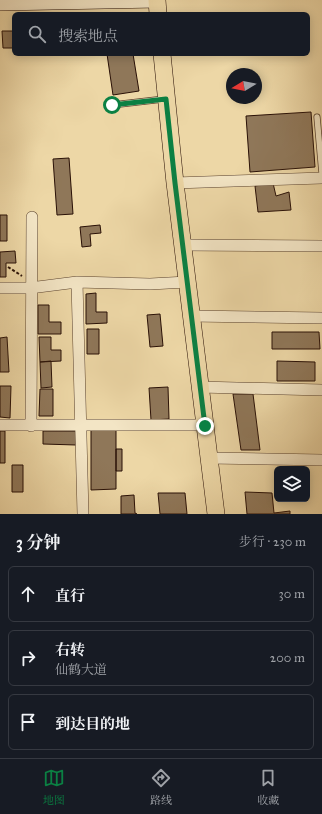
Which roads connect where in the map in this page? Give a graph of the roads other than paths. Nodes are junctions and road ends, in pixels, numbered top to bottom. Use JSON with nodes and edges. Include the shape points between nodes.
{"nodes":[{"id":1,"x":157,"y":0,"type":"edge"},
{"id":2,"x":0,"y":3,"type":"edge"},
{"id":3,"x":158,"y":12,"type":"edge"},
{"id":4,"x":162,"y":56,"type":"edge"},
{"id":5,"x":166,"y":99,"type":"junction"},
{"id":6,"x":112,"y":105,"type":"dead end"},
{"id":7,"x":317,"y":117,"type":"dead end"},
{"id":8,"x":322,"y":173,"type":"edge"},
{"id":9,"x":322,"y":178,"type":"edge"},
{"id":10,"x":175,"y":183,"type":"junction"},
{"id":11,"x":32,"y":217,"type":"dead end"},
{"id":12,"x":182,"y":245,"type":"junction"},
{"id":13,"x":322,"y":246,"type":"edge"},
{"id":14,"x":77,"y":282,"type":"junction"},
{"id":15,"x":187,"y":282,"type":"junction"},
{"id":16,"x":30,"y":285,"type":"junction"},
{"id":17,"x":0,"y":288,"type":"edge"},
{"id":18,"x":191,"y":316,"type":"junction"},
{"id":19,"x":322,"y":318,"type":"edge"},
{"id":20,"x":200,"y":387,"type":"junction"},
{"id":21,"x":322,"y":390,"type":"edge"},
{"id":22,"x":0,"y":425,"type":"edge"},
{"id":23,"x":31,"y":426,"type":"junction"},
{"id":24,"x":81,"y":426,"type":"junction"},
{"id":25,"x":205,"y":426,"type":"junction"},
{"id":26,"x":209,"y":458,"type":"junction"},
{"id":27,"x":322,"y":460,"type":"edge"},
{"id":28,"x":83,"y":514,"type":"edge"},
{"id":29,"x":216,"y":514,"type":"edge"}],
"edges":[{"from":1,"to":2,"type":"main road"},
{"from":1,"to":3,"type":"main road"},
{"from":4,"to":5,"type":"main road"},
{"from":5,"to":6,"type":"lane"},
{"from":5,"to":10,"type":"main road"},
{"from":7,"to":8,"type":"lane"},
{"from":9,"to":10,"type":"street"},
{"from":10,"to":12,"type":"main road"},
{"from":11,"to":16,"type":"street"},
{"from":12,"to":13,"type":"street"},
{"from":12,"to":15,"type":"main road"},
{"from":14,"to":15,"type":"street"},
{"from":14,"to":16,"type":"street"},
{"from":14,"to":24,"type":"street"},
{"from":15,"to":18,"type":"main road"},
{"from":16,"to":17,"type":"street"},
{"from":16,"to":23,"type":"street"},
{"from":18,"to":19,"type":"street"},
{"from":18,"to":20,"type":"main road"},
{"from":20,"to":21,"type":"street"},
{"from":20,"to":25,"type":"main road"},
{"from":22,"to":23,"type":"street"},
{"from":23,"to":24,"type":"street"},
{"from":24,"to":25,"type":"street"},
{"from":24,"to":28,"type":"street"},
{"from":25,"to":26,"type":"main road"},
{"from":26,"to":27,"type":"street"},
{"from":26,"to":29,"type":"main road"}]}
